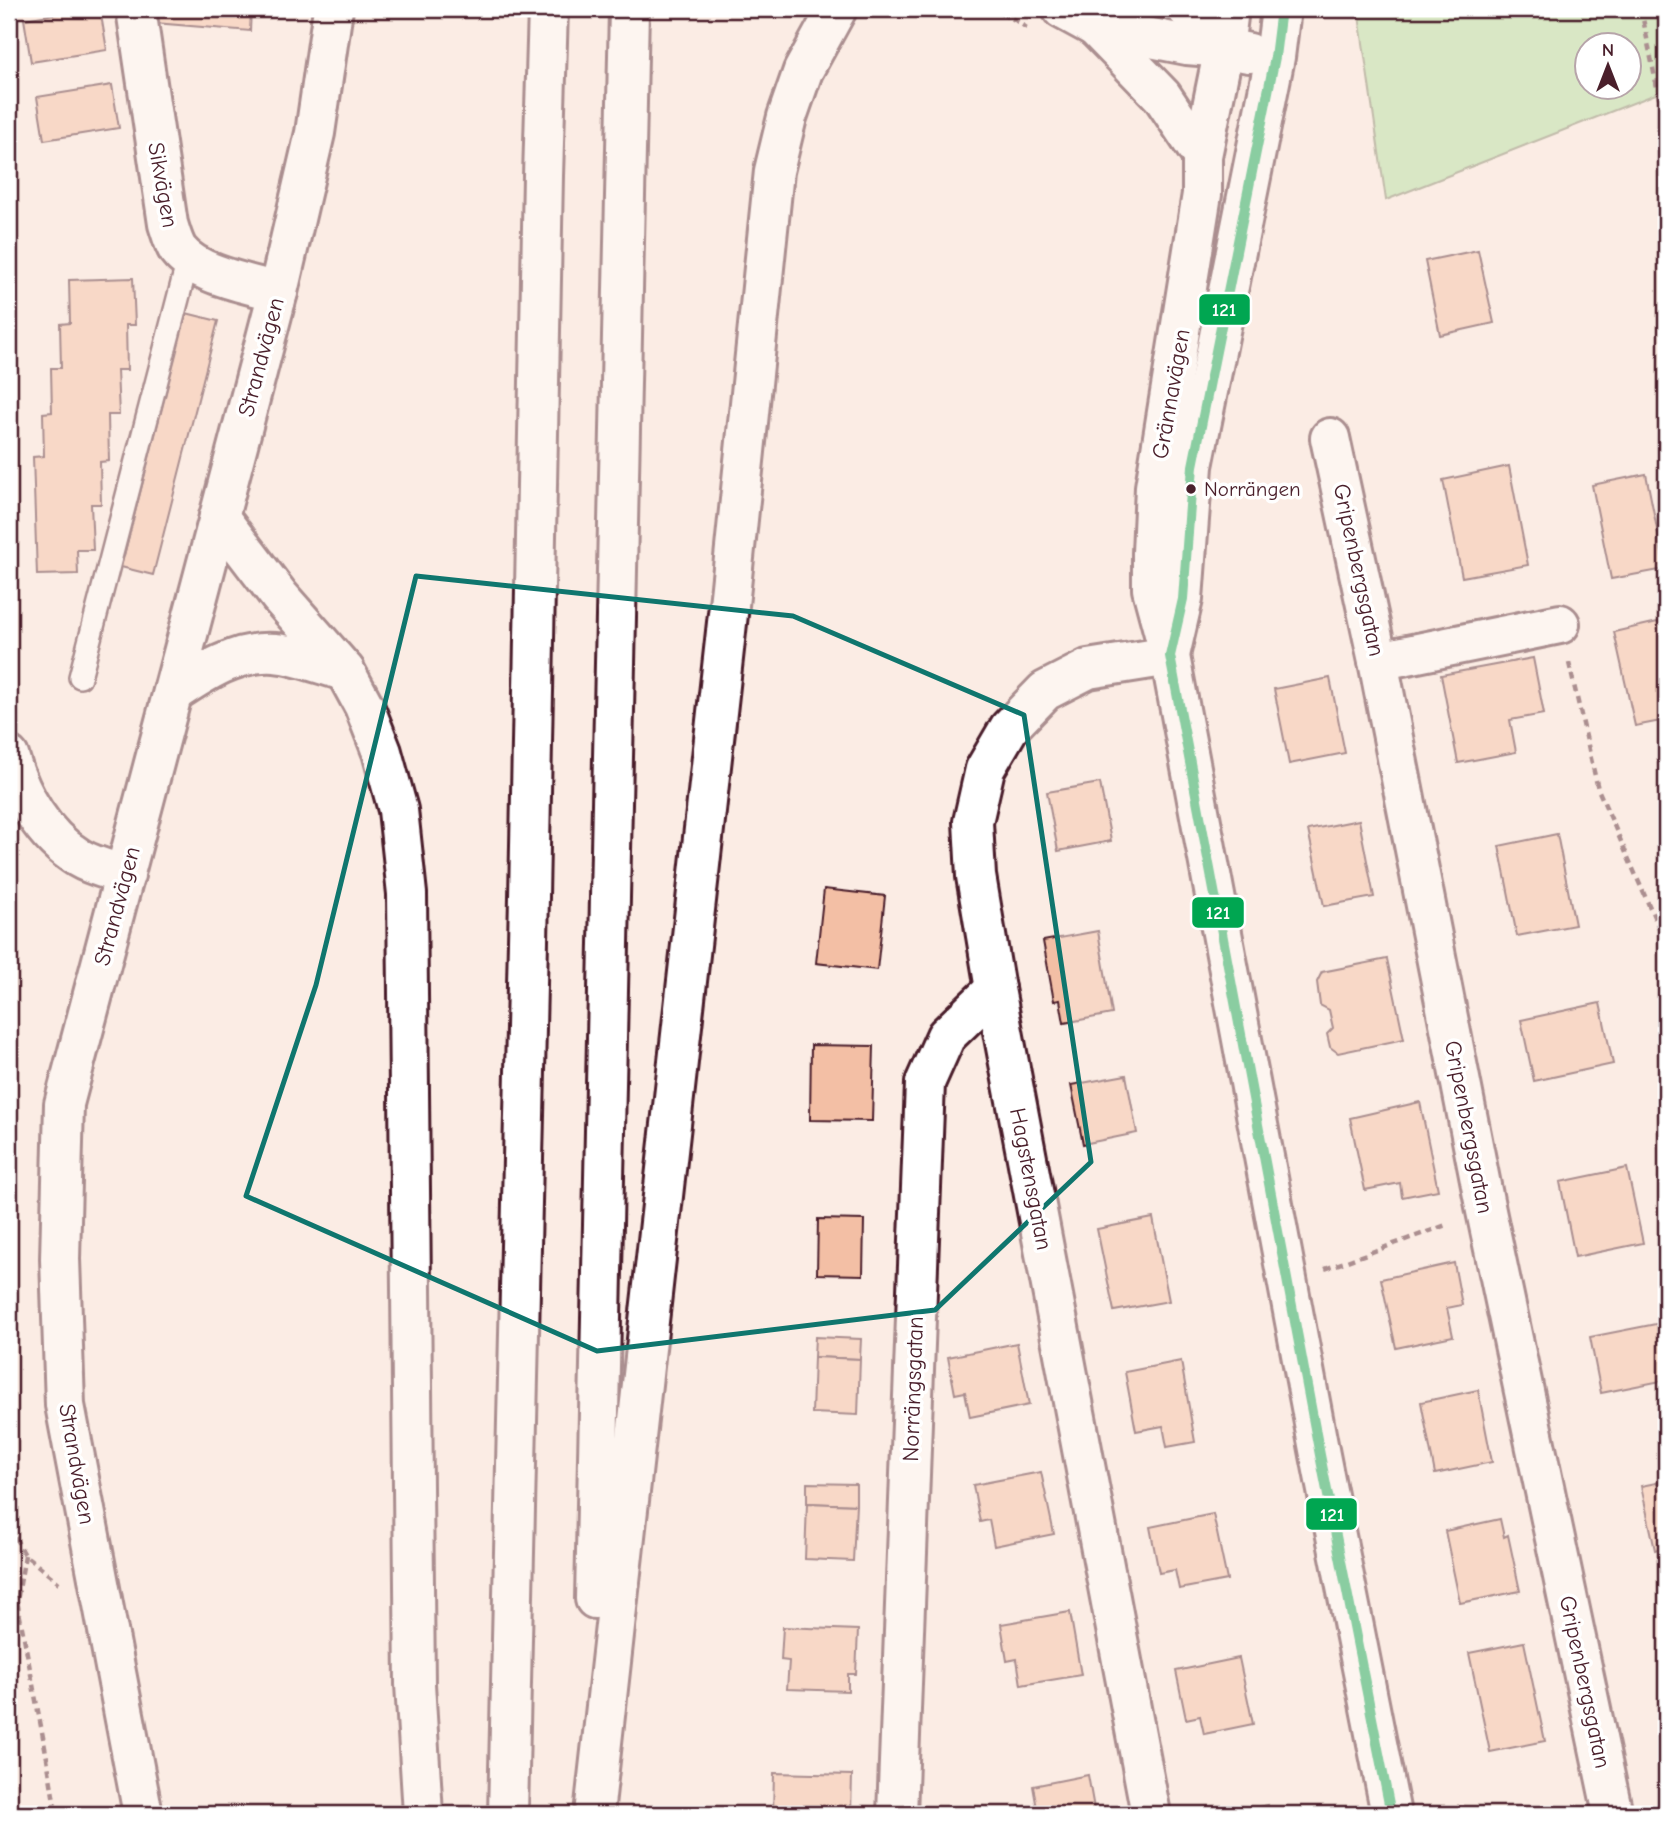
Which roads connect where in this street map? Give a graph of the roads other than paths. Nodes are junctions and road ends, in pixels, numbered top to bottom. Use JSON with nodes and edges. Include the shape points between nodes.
{"nodes":[{"id":1,"x":136,"y":9,"type":"edge"},
{"id":2,"x":332,"y":9,"type":"edge"},
{"id":3,"x":548,"y":9,"type":"edge"},
{"id":4,"x":629,"y":9,"type":"edge"},
{"id":5,"x":1187,"y":9,"type":"edge"},
{"id":6,"x":1229,"y":9,"type":"edge"},
{"id":7,"x":1281,"y":9,"type":"edge"},
{"id":8,"x":840,"y":12,"type":"edge"},
{"id":9,"x":1049,"y":22,"type":"edge"},
{"id":10,"x":1095,"y":27,"type":"junction"},
{"id":11,"x":1224,"y":48,"type":"junction"},
{"id":12,"x":1275,"y":57,"type":"junction"},
{"id":13,"x":1202,"y":156,"type":"junction"},
{"id":14,"x":188,"y":260,"type":"junction"},
{"id":15,"x":278,"y":292,"type":"junction"},
{"id":16,"x":1330,"y":438,"type":"dead end"},
{"id":17,"x":219,"y":517,"type":"junction"},
{"id":18,"x":1560,"y":624,"type":"road end"},
{"id":19,"x":1170,"y":656,"type":"junction"},
{"id":20,"x":1378,"y":661,"type":"junction"},
{"id":21,"x":345,"y":671,"type":"junction"},
{"id":22,"x":80,"y":677,"type":"dead end"},
{"id":23,"x":173,"y":693,"type":"junction"},
{"id":24,"x":9,"y":756,"type":"edge"},
{"id":25,"x":125,"y":875,"type":"junction"},
{"id":26,"x":995,"y":989,"type":"junction"},
{"id":27,"x":143,"y":1814,"type":"edge"},
{"id":28,"x":422,"y":1814,"type":"edge"},
{"id":29,"x":508,"y":1814,"type":"edge"},
{"id":30,"x":592,"y":1814,"type":"edge"},
{"id":31,"x":897,"y":1814,"type":"edge"},
{"id":32,"x":1151,"y":1814,"type":"edge"},
{"id":33,"x":1391,"y":1814,"type":"edge"},
{"id":34,"x":1614,"y":1814,"type":"edge"}],
"edges":[{"from":1,"to":14,"type":"main road","name":"Sikvägen","via":[[169,224],[173,241]]},
{"from":2,"to":15,"type":"main road","name":"Strandvägen","via":[[315,133]]},
{"from":3,"to":29,"type":"main road"},
{"from":4,"to":30,"type":"main road"},
{"from":5,"to":11,"type":"main road"},
{"from":6,"to":11,"type":"main road","name":"Grännavägen"},
{"from":7,"to":12,"type":"main road","name":"Grännavägen"},
{"from":8,"to":30,"type":"main road","via":[[803,71],[774,171]]},
{"from":9,"to":10,"type":"main road"},
{"from":10,"to":11,"type":"main road"},
{"from":10,"to":13,"type":"main road","via":[[1162,96]]},
{"from":11,"to":12,"type":"main road"},
{"from":11,"to":13,"type":"main road","name":"Grännavägen"},
{"from":12,"to":19,"type":"main road","name":"Grännavägen","via":[[1192,466],[1183,599]]},
{"from":13,"to":19,"type":"main road","name":"Grännavägen","via":[[1202,194],[1155,487],[1152,589]]},
{"from":14,"to":15,"type":"main road"},
{"from":14,"to":22,"type":"lane"},
{"from":15,"to":17,"type":"main road","name":"Strandvägen"},
{"from":16,"to":20,"type":"main road","name":"Gripenbergsgatan"},
{"from":17,"to":21,"type":"main road"},
{"from":17,"to":23,"type":"main road","name":"Strandvägen"},
{"from":18,"to":20,"type":"main road"},
{"from":19,"to":26,"type":"main road","name":"Hagstensgatan","via":[[1088,670],[1045,691],[1009,728],[985,769],[973,822],[976,876]]},
{"from":19,"to":33,"type":"main road","name":"Grännavägen"},
{"from":20,"to":34,"type":"main road","name":"Gripenbergsgatan","via":[[1486,1211]]},
{"from":21,"to":23,"type":"main road","via":[[273,653],[244,656],[203,673]]},
{"from":21,"to":28,"type":"main road","via":[[382,752],[398,810],[407,894],[415,1684]]},
{"from":23,"to":25,"type":"main road","name":"Strandvägen"},
{"from":24,"to":25,"type":"main road","via":[[22,792],[42,825],[80,859]]},
{"from":25,"to":27,"type":"main road","name":"Strandvägen","via":[[64,1104],[60,1259],[65,1405]]},
{"from":26,"to":31,"type":"main road","name":"Norrängsgatan","via":[[946,1036],[925,1083]]},
{"from":26,"to":32,"type":"main road","name":"Hagstensgatan"}]}
